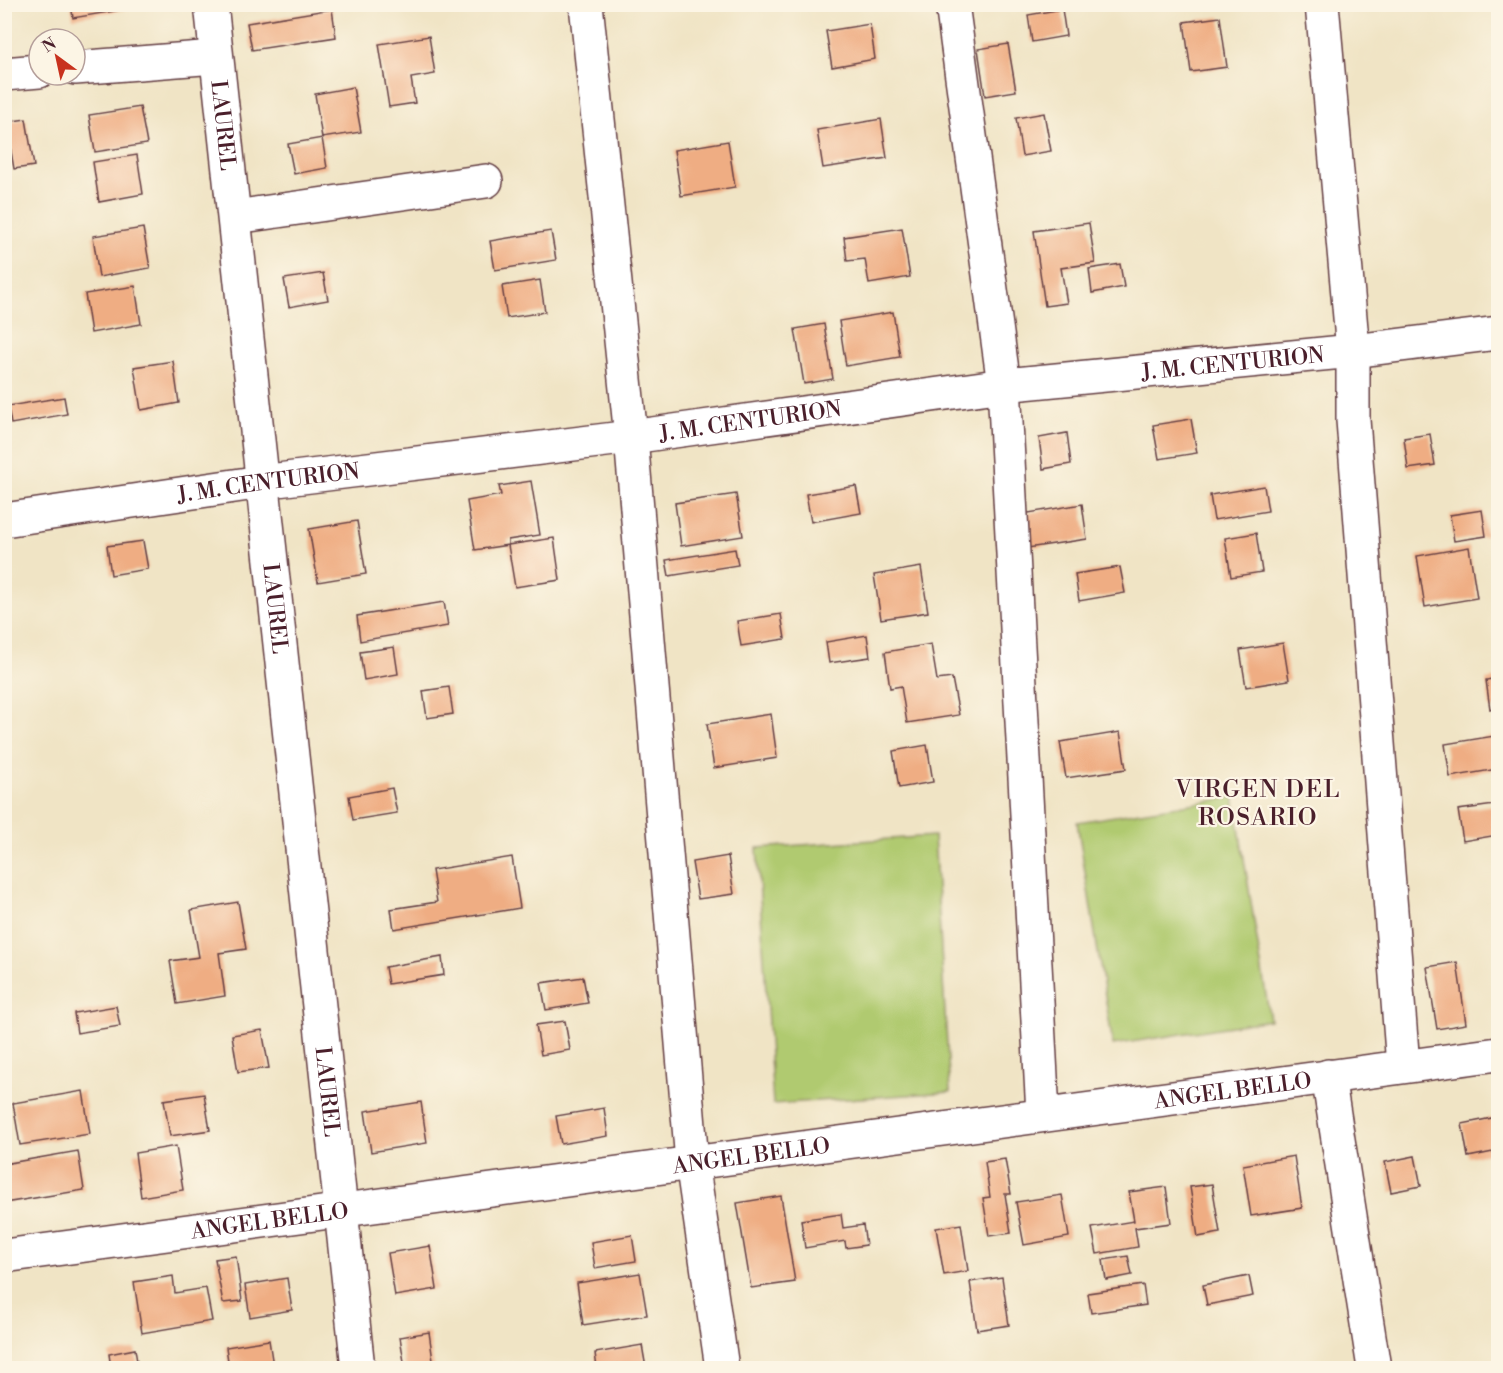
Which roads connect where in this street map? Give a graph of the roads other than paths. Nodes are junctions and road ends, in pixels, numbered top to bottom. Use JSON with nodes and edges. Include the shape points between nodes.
{"nodes":[{"id":1,"x":211,"y":4,"type":"edge"},
{"id":2,"x":586,"y":4,"type":"edge"},
{"id":3,"x":952,"y":4,"type":"edge"},
{"id":4,"x":1322,"y":4,"type":"edge"},
{"id":5,"x":215,"y":57,"type":"junction"},
{"id":6,"x":87,"y":67,"type":"edge"},
{"id":7,"x":27,"y":72,"type":"edge"},
{"id":8,"x":4,"y":74,"type":"edge"},
{"id":9,"x":486,"y":181,"type":"dead end"},
{"id":10,"x":236,"y":217,"type":"junction"},
{"id":11,"x":1498,"y":333,"type":"edge"},
{"id":12,"x":1353,"y":351,"type":"junction"},
{"id":13,"x":1004,"y":386,"type":"junction"},
{"id":14,"x":631,"y":437,"type":"junction"},
{"id":15,"x":261,"y":482,"type":"junction"},
{"id":16,"x":4,"y":520,"type":"edge"},
{"id":17,"x":1498,"y":1054,"type":"edge"},
{"id":18,"x":1403,"y":1066,"type":"junction"},
{"id":19,"x":1328,"y":1076,"type":"junction"},
{"id":20,"x":1043,"y":1114,"type":"junction"},
{"id":21,"x":692,"y":1162,"type":"junction"},
{"id":22,"x":340,"y":1210,"type":"junction"},
{"id":23,"x":4,"y":1256,"type":"edge"},
{"id":24,"x":358,"y":1368,"type":"edge"},
{"id":25,"x":722,"y":1368,"type":"edge"},
{"id":26,"x":1374,"y":1368,"type":"edge"}],
"edges":[{"from":1,"to":5,"type":"street","name":"LAUREL"},
{"from":2,"to":14,"type":"street"},
{"from":3,"to":13,"type":"street"},
{"from":4,"to":12,"type":"street"},
{"from":5,"to":6,"type":"street"},
{"from":5,"to":10,"type":"street","name":"LAUREL"},
{"from":7,"to":8,"type":"street"},
{"from":9,"to":10,"type":"street"},
{"from":10,"to":15,"type":"street","name":"LAUREL"},
{"from":11,"to":12,"type":"street","name":"J. M. CENTURION"},
{"from":12,"to":13,"type":"street","name":"J. M. CENTURION"},
{"from":12,"to":18,"type":"street","via":[[1353,420]]},
{"from":13,"to":14,"type":"street","name":"J. M. CENTURION"},
{"from":13,"to":20,"type":"street"},
{"from":14,"to":15,"type":"street","name":"J. M. CENTURION"},
{"from":14,"to":21,"type":"street"},
{"from":15,"to":16,"type":"street","name":"J. M. CENTURION"},
{"from":15,"to":22,"type":"street","name":"LAUREL"},
{"from":17,"to":18,"type":"street","name":"ANGEL BELLO"},
{"from":18,"to":19,"type":"street","name":"ANGEL BELLO"},
{"from":19,"to":20,"type":"street","name":"ANGEL BELLO"},
{"from":19,"to":26,"type":"street"},
{"from":20,"to":21,"type":"street","name":"ANGEL BELLO"},
{"from":21,"to":22,"type":"street","name":"ANGEL BELLO"},
{"from":21,"to":25,"type":"street"},
{"from":22,"to":23,"type":"street","name":"ANGEL BELLO"},
{"from":22,"to":24,"type":"street","name":"LAUREL"}]}
